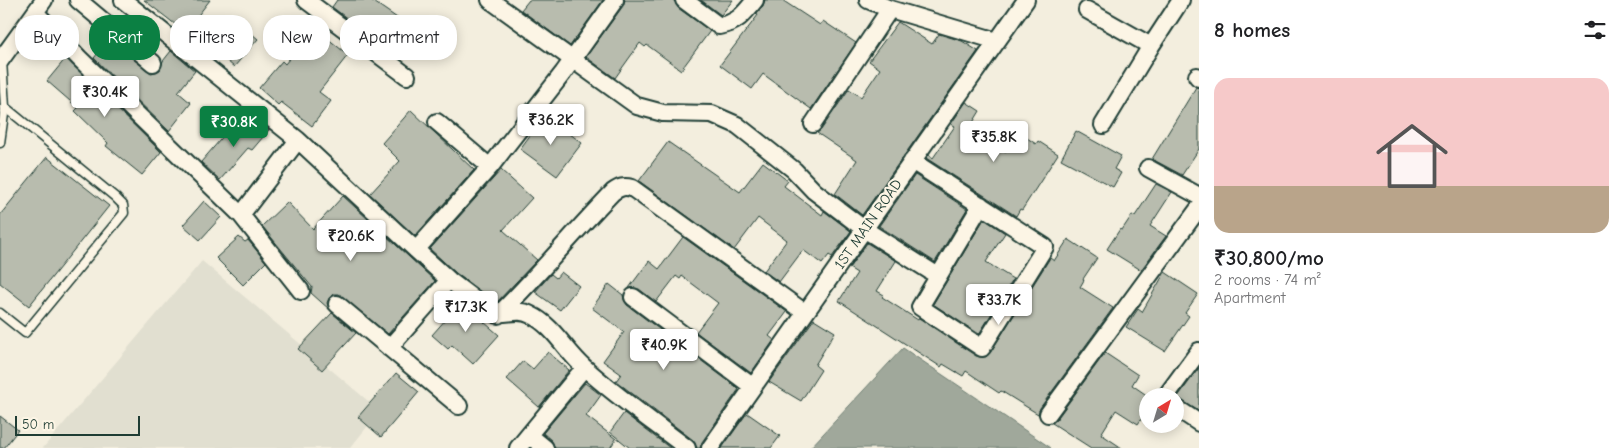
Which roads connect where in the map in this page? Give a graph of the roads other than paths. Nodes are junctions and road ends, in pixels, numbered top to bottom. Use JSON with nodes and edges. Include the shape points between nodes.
{"nodes":[{"id":1,"x":78,"y":0,"type":"edge"},
{"id":2,"x":123,"y":0,"type":"edge"},
{"id":3,"x":306,"y":0,"type":"edge"},
{"id":4,"x":490,"y":0,"type":"edge"},
{"id":5,"x":615,"y":0,"type":"edge"},
{"id":6,"x":684,"y":0,"type":"edge"},
{"id":7,"x":755,"y":0,"type":"edge"},
{"id":8,"x":868,"y":0,"type":"edge"},
{"id":9,"x":1026,"y":0,"type":"edge"},
{"id":10,"x":1182,"y":0,"type":"edge"},
{"id":11,"x":40,"y":6,"type":"edge"},
{"id":12,"x":890,"y":9,"type":"junction"},
{"id":13,"x":1087,"y":10,"type":"dead end"},
{"id":14,"x":997,"y":42,"type":"junction"},
{"id":15,"x":1151,"y":46,"type":"junction"},
{"id":16,"x":574,"y":59,"type":"junction"},
{"id":17,"x":1,"y":60,"type":"edge"},
{"id":18,"x":153,"y":63,"type":"dead end"},
{"id":19,"x":407,"y":76,"type":"dead end"},
{"id":20,"x":5,"y":107,"type":"junction"},
{"id":21,"x":437,"y":122,"type":"dead end"},
{"id":22,"x":813,"y":124,"type":"dead end"},
{"id":23,"x":1104,"y":125,"type":"dead end"},
{"id":24,"x":298,"y":140,"type":"junction"},
{"id":25,"x":0,"y":143,"type":"edge"},
{"id":26,"x":912,"y":161,"type":"junction"},
{"id":27,"x":490,"y":167,"type":"junction"},
{"id":28,"x":1148,"y":168,"type":"dead end"},
{"id":29,"x":1199,"y":196,"type":"edge"},
{"id":30,"x":981,"y":204,"type":"junction"},
{"id":31,"x":1199,"y":208,"type":"edge"},
{"id":32,"x":241,"y":215,"type":"junction"},
{"id":33,"x":864,"y":229,"type":"junction"},
{"id":34,"x":416,"y":250,"type":"junction"},
{"id":35,"x":938,"y":276,"type":"junction"},
{"id":36,"x":449,"y":280,"type":"junction"},
{"id":37,"x":301,"y":291,"type":"dead end"},
{"id":38,"x":633,"y":297,"type":"dead end"},
{"id":39,"x":337,"y":304,"type":"dead end"},
{"id":40,"x":804,"y":312,"type":"junction"},
{"id":41,"x":0,"y":314,"type":"edge"},
{"id":42,"x":498,"y":315,"type":"junction"},
{"id":43,"x":389,"y":348,"type":"junction"},
{"id":44,"x":1199,"y":351,"type":"edge"},
{"id":45,"x":584,"y":368,"type":"junction"},
{"id":46,"x":753,"y":387,"type":"junction"},
{"id":47,"x":1172,"y":388,"type":"edge"},
{"id":48,"x":459,"y":406,"type":"dead end"},
{"id":49,"x":1184,"y":413,"type":"edge"},
{"id":50,"x":1048,"y":414,"type":"dead end"},
{"id":51,"x":1199,"y":423,"type":"edge"},
{"id":52,"x":529,"y":435,"type":"junction"},
{"id":53,"x":518,"y":448,"type":"edge"},
{"id":54,"x":545,"y":448,"type":"edge"},
{"id":55,"x":687,"y":448,"type":"edge"},
{"id":56,"x":710,"y":448,"type":"edge"}],
"edges":[{"from":1,"to":18,"type":"street"},
{"from":2,"to":24,"type":"street"},
{"from":3,"to":19,"type":"street"},
{"from":4,"to":16,"type":"street"},
{"from":5,"to":16,"type":"street"},
{"from":6,"to":7,"type":"street","via":[[719,26],[741,18]]},
{"from":8,"to":12,"type":"street"},
{"from":9,"to":14,"type":"street","name":"1ST MAIN ROAD"},
{"from":10,"to":15,"type":"street"},
{"from":11,"to":17,"type":"street"},
{"from":11,"to":32,"type":"street","via":[[79,58]]},
{"from":12,"to":14,"type":"street"},
{"from":12,"to":22,"type":"street"},
{"from":13,"to":15,"type":"street"},
{"from":14,"to":26,"type":"street","name":"1ST MAIN ROAD"},
{"from":15,"to":23,"type":"street"},
{"from":16,"to":27,"type":"street"},
{"from":16,"to":33,"type":"street","via":[[637,106],[663,113],[712,114],[737,124],[794,170],[814,191]]},
{"from":17,"to":20,"type":"lane"},
{"from":20,"to":25,"type":"lane"},
{"from":20,"to":41,"type":"lane","via":[[115,197],[123,205],[124,213],[25,333]]},
{"from":21,"to":27,"type":"street"},
{"from":24,"to":32,"type":"street"},
{"from":24,"to":34,"type":"street"},
{"from":26,"to":30,"type":"street"},
{"from":26,"to":33,"type":"street","name":"1ST MAIN ROAD"},
{"from":27,"to":34,"type":"street"},
{"from":28,"to":29,"type":"street"},
{"from":30,"to":35,"type":"street"},
{"from":30,"to":35,"type":"street","via":[[1045,247],[982,348],[920,307]]},
{"from":31,"to":50,"type":"street"},
{"from":32,"to":37,"type":"street"},
{"from":33,"to":35,"type":"street"},
{"from":33,"to":40,"type":"street","name":"1ST MAIN ROAD"},
{"from":34,"to":36,"type":"street"},
{"from":36,"to":42,"type":"street"},
{"from":36,"to":43,"type":"street"},
{"from":38,"to":46,"type":"street"},
{"from":39,"to":43,"type":"street"},
{"from":40,"to":42,"type":"street","via":[[626,186],[613,192],[577,228]]},
{"from":40,"to":46,"type":"street","name":"1ST MAIN ROAD"},
{"from":42,"to":45,"type":"street","via":[[516,310],[530,314],[546,324]]},
{"from":43,"to":48,"type":"street"},
{"from":44,"to":47,"type":"street"},
{"from":45,"to":52,"type":"street"},
{"from":45,"to":55,"type":"street"},
{"from":46,"to":56,"type":"street","name":"1ST MAIN ROAD"},
{"from":49,"to":51,"type":"street"},
{"from":52,"to":53,"type":"street"},
{"from":52,"to":54,"type":"street"}]}
